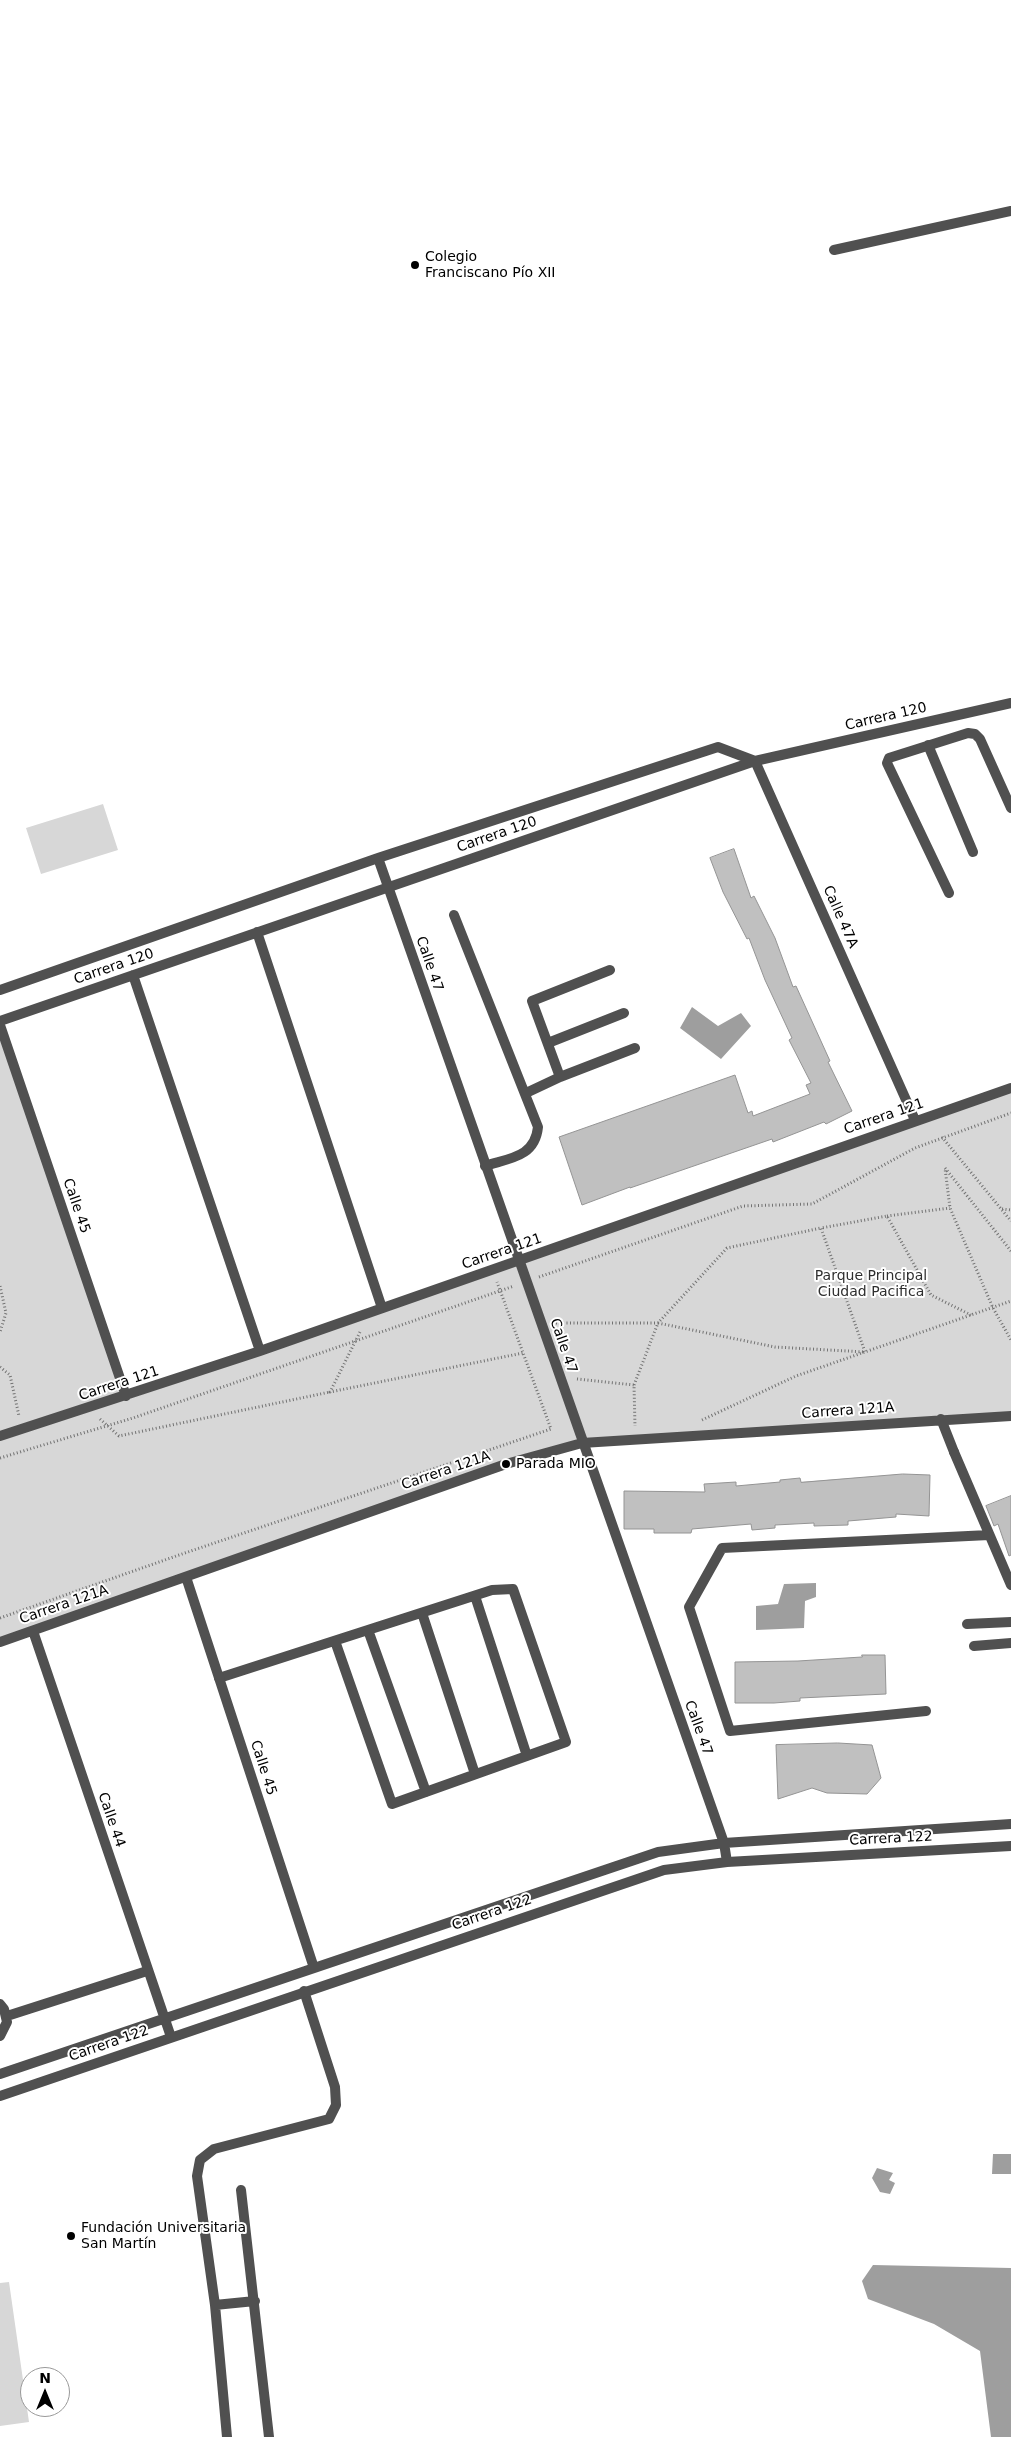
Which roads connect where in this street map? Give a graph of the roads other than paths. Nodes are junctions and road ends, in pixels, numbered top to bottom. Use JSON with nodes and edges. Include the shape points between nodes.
{"nodes":[{"id":1,"x":1011,"y":211,"type":"edge"},
{"id":2,"x":834,"y":250,"type":"dead end"},
{"id":3,"x":1011,"y":703,"type":"edge"},
{"id":4,"x":928,"y":745,"type":"junction"},
{"id":5,"x":755,"y":761,"type":"junction"},
{"id":6,"x":1011,"y":808,"type":"edge"},
{"id":7,"x":974,"y":852,"type":"dead end"},
{"id":8,"x":378,"y":858,"type":"junction"},
{"id":9,"x":387,"y":887,"type":"junction"},
{"id":10,"x":949,"y":893,"type":"dead end"},
{"id":11,"x":454,"y":915,"type":"dead end"},
{"id":12,"x":257,"y":932,"type":"junction"},
{"id":13,"x":610,"y":970,"type":"dead end"},
{"id":14,"x":133,"y":975,"type":"junction"},
{"id":15,"x":0,"y":990,"type":"edge"},
{"id":16,"x":624,"y":1013,"type":"dead end"},
{"id":17,"x":0,"y":1023,"type":"edge"},
{"id":18,"x":548,"y":1043,"type":"junction"},
{"id":19,"x":635,"y":1048,"type":"dead end"},
{"id":20,"x":560,"y":1076,"type":"junction"},
{"id":21,"x":1011,"y":1088,"type":"edge"},
{"id":22,"x":526,"y":1093,"type":"junction"},
{"id":23,"x":915,"y":1120,"type":"junction"},
{"id":24,"x":485,"y":1166,"type":"junction"},
{"id":25,"x":519,"y":1262,"type":"junction"},
{"id":26,"x":382,"y":1308,"type":"junction"},
{"id":27,"x":260,"y":1351,"type":"junction"},
{"id":28,"x":126,"y":1396,"type":"junction"},
{"id":29,"x":1011,"y":1416,"type":"edge"},
{"id":30,"x":941,"y":1419,"type":"junction"},
{"id":31,"x":0,"y":1436,"type":"edge"},
{"id":32,"x":582,"y":1443,"type":"junction"},
{"id":33,"x":989,"y":1535,"type":"junction"},
{"id":34,"x":186,"y":1577,"type":"junction"},
{"id":35,"x":1011,"y":1584,"type":"edge"},
{"id":36,"x":475,"y":1596,"type":"junction"},
{"id":37,"x":422,"y":1613,"type":"junction"},
{"id":38,"x":1011,"y":1622,"type":"edge"},
{"id":39,"x":967,"y":1624,"type":"dead end"},
{"id":40,"x":368,"y":1630,"type":"junction"},
{"id":41,"x":33,"y":1631,"type":"junction"},
{"id":42,"x":335,"y":1641,"type":"junction"},
{"id":43,"x":0,"y":1642,"type":"edge"},
{"id":44,"x":1011,"y":1643,"type":"edge"},
{"id":45,"x":974,"y":1646,"type":"dead end"},
{"id":46,"x":219,"y":1678,"type":"junction"},
{"id":47,"x":926,"y":1710,"type":"dead end"},
{"id":48,"x":526,"y":1756,"type":"junction"},
{"id":49,"x":475,"y":1774,"type":"junction"},
{"id":50,"x":426,"y":1792,"type":"junction"},
{"id":51,"x":1011,"y":1824,"type":"edge"},
{"id":52,"x":724,"y":1843,"type":"junction"},
{"id":53,"x":1011,"y":1846,"type":"edge"},
{"id":54,"x":727,"y":1862,"type":"junction"},
{"id":55,"x":314,"y":1968,"type":"junction"},
{"id":56,"x":147,"y":1970,"type":"junction"},
{"id":57,"x":304,"y":1991,"type":"junction"},
{"id":58,"x":0,"y":2004,"type":"edge"},
{"id":59,"x":7,"y":2016,"type":"junction"},
{"id":60,"x":163,"y":2018,"type":"junction"},
{"id":61,"x":0,"y":2036,"type":"edge"},
{"id":62,"x":171,"y":2037,"type":"junction"},
{"id":63,"x":0,"y":2074,"type":"edge"},
{"id":64,"x":0,"y":2096,"type":"edge"},
{"id":65,"x":241,"y":2190,"type":"dead end"},
{"id":66,"x":255,"y":2301,"type":"junction"},
{"id":67,"x":215,"y":2305,"type":"junction"},
{"id":68,"x":227,"y":2437,"type":"edge"},
{"id":69,"x":269,"y":2437,"type":"edge"}],
"edges":[{"from":1,"to":2,"type":"street"},
{"from":3,"to":5,"type":"street","name":"Carrera 120"},
{"from":4,"to":6,"type":"street","via":[[968,733],[975,734]]},
{"from":4,"to":7,"type":"street"},
{"from":4,"to":10,"type":"street","via":[[894,755],[888,758],[887,763]]},
{"from":5,"to":8,"type":"street","name":"Carrera 120","via":[[718,747]]},
{"from":5,"to":9,"type":"street","name":"Carrera 120"},
{"from":5,"to":23,"type":"street","name":"Calle 47A"},
{"from":8,"to":9,"type":"street","name":"Calle 47"},
{"from":8,"to":15,"type":"street","name":"Carrera 120"},
{"from":9,"to":12,"type":"street","name":"Carrera 120"},
{"from":9,"to":24,"type":"street","name":"Calle 47"},
{"from":11,"to":22,"type":"street"},
{"from":12,"to":14,"type":"street","name":"Carrera 120"},
{"from":12,"to":26,"type":"street"},
{"from":13,"to":18,"type":"street","via":[[532,1000]]},
{"from":14,"to":17,"type":"street","name":"Carrera 120"},
{"from":14,"to":27,"type":"street"},
{"from":16,"to":18,"type":"street"},
{"from":17,"to":28,"type":"street","name":"Calle 45"},
{"from":18,"to":20,"type":"street"},
{"from":19,"to":20,"type":"street"},
{"from":20,"to":22,"type":"street"},
{"from":21,"to":23,"type":"street","name":"Carrera 121"},
{"from":22,"to":24,"type":"street","via":[[538,1127],[537,1140],[530,1149]]},
{"from":23,"to":25,"type":"street","name":"Carrera 121"},
{"from":24,"to":25,"type":"street","name":"Calle 47"},
{"from":25,"to":26,"type":"street","name":"Carrera 121"},
{"from":25,"to":32,"type":"street","name":"Calle 47"},
{"from":26,"to":27,"type":"street","name":"Carrera 121"},
{"from":27,"to":28,"type":"street","name":"Carrera 121"},
{"from":28,"to":31,"type":"street","name":"Carrera 121"},
{"from":29,"to":30,"type":"street","name":"Carrera 121A"},
{"from":30,"to":32,"type":"street","name":"Carrera 121A"},
{"from":30,"to":33,"type":"street"},
{"from":32,"to":34,"type":"street","name":"Carrera 121A","via":[[506,1464]]},
{"from":32,"to":52,"type":"street","name":"Calle 47"},
{"from":33,"to":35,"type":"street"},
{"from":33,"to":47,"type":"street","via":[[722,1548],[690,1607],[730,1731]]},
{"from":34,"to":41,"type":"street","name":"Carrera 121A"},
{"from":34,"to":46,"type":"street","name":"Calle 45"},
{"from":36,"to":37,"type":"street"},
{"from":36,"to":48,"type":"street"},
{"from":36,"to":48,"type":"street","via":[[492,1590],[513,1589],[566,1742]]},
{"from":37,"to":40,"type":"street"},
{"from":37,"to":49,"type":"street"},
{"from":38,"to":39,"type":"street"},
{"from":40,"to":42,"type":"street"},
{"from":40,"to":50,"type":"street"},
{"from":41,"to":43,"type":"street","name":"Carrera 121A"},
{"from":41,"to":56,"type":"street","name":"Calle 44"},
{"from":42,"to":46,"type":"street"},
{"from":42,"to":50,"type":"street","via":[[392,1804]]},
{"from":44,"to":45,"type":"street"},
{"from":46,"to":55,"type":"street","name":"Calle 45"},
{"from":48,"to":49,"type":"street"},
{"from":49,"to":50,"type":"street"},
{"from":51,"to":52,"type":"street","name":"Carrera 122"},
{"from":52,"to":54,"type":"street","name":"Calle 47"},
{"from":52,"to":55,"type":"street","name":"Carrera 122","via":[[658,1852]]},
{"from":53,"to":54,"type":"street","name":"Carrera 122"},
{"from":54,"to":57,"type":"street","name":"Carrera 122","via":[[664,1870]]},
{"from":55,"to":60,"type":"street","name":"Carrera 122"},
{"from":56,"to":59,"type":"street"},
{"from":56,"to":60,"type":"street","name":"Calle 44"},
{"from":57,"to":62,"type":"street","name":"Carrera 122"},
{"from":57,"to":67,"type":"street","via":[[335,2087],[336,2105],[329,2119],[214,2149],[200,2160],[197,2176]]},
{"from":58,"to":59,"type":"street"},
{"from":59,"to":61,"type":"street","via":[[6,2028]]},
{"from":60,"to":62,"type":"street","name":"Calle 44"},
{"from":60,"to":63,"type":"street","name":"Carrera 122"},
{"from":62,"to":64,"type":"street","name":"Carrera 122"},
{"from":65,"to":66,"type":"street"},
{"from":66,"to":67,"type":"street"},
{"from":66,"to":69,"type":"street"},
{"from":67,"to":68,"type":"street"}]}
